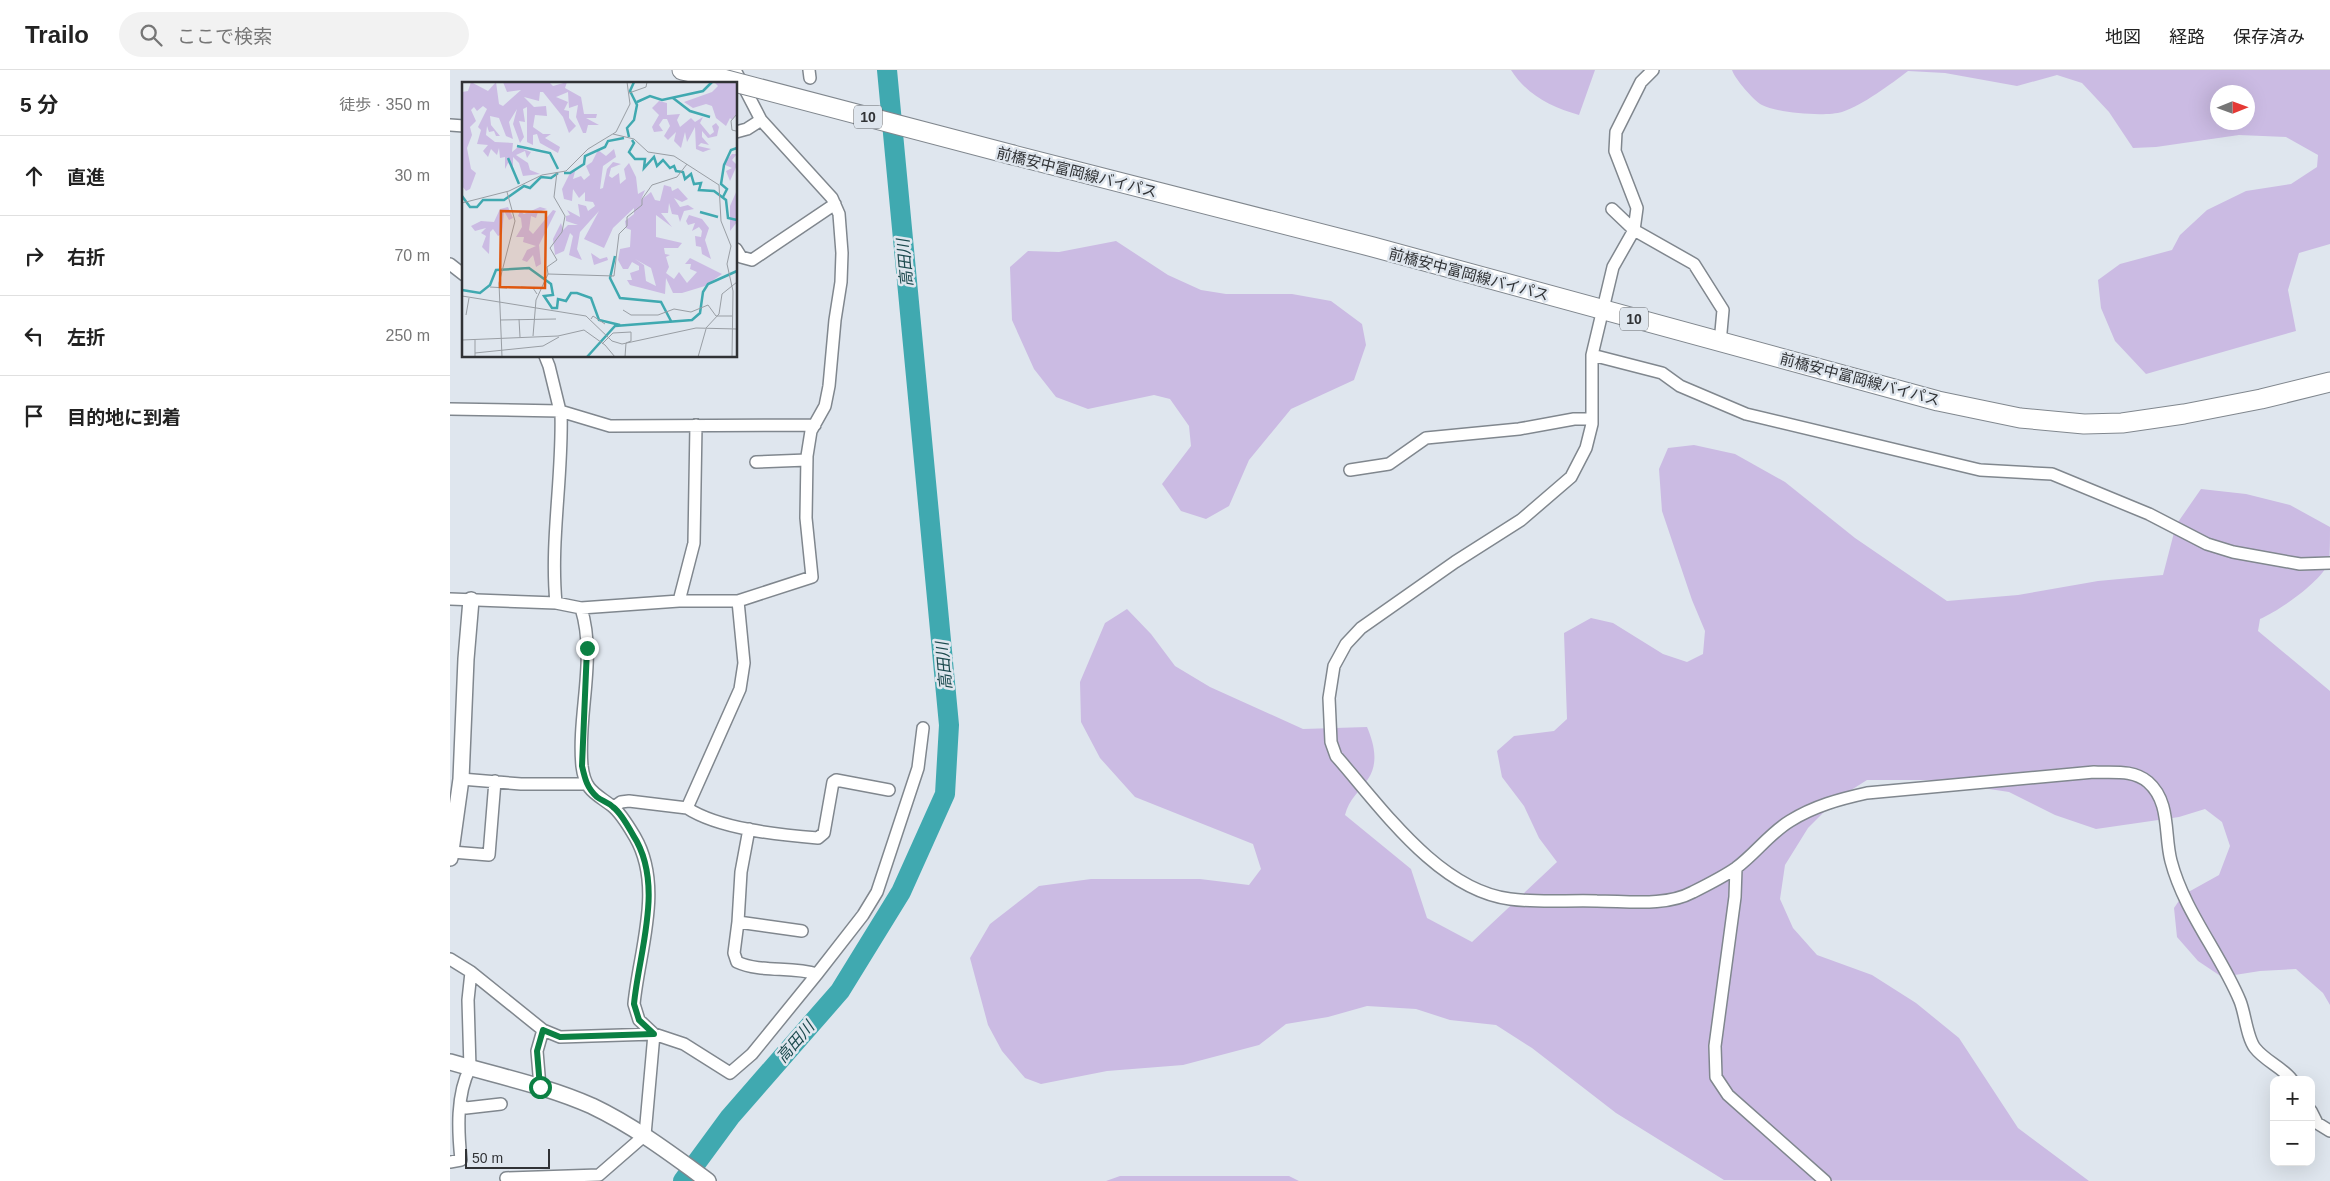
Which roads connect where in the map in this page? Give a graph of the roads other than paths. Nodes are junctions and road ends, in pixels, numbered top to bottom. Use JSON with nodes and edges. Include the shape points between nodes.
{"nodes":[{"id":1,"x":682,"y":70,"type":"edge"},
{"id":2,"x":1652,"y":70,"type":"edge"},
{"id":3,"x":728,"y":74,"type":"edge"},
{"id":4,"x":738,"y":88,"type":"edge"},
{"id":5,"x":761,"y":120,"type":"junction"},
{"id":6,"x":738,"y":131,"type":"edge"},
{"id":7,"x":835,"y":204,"type":"junction"},
{"id":8,"x":1612,"y":209,"type":"dead end"},
{"id":9,"x":1634,"y":230,"type":"junction"},
{"id":10,"x":738,"y":253,"type":"edge"},
{"id":11,"x":450,"y":264,"type":"edge"},
{"id":12,"x":462,"y":273,"type":"edge"},
{"id":13,"x":1603,"y":310,"type":"junction"},
{"id":14,"x":1720,"y":343,"type":"junction"},
{"id":15,"x":1592,"y":355,"type":"junction"},
{"id":16,"x":546,"y":358,"type":"edge"},
{"id":17,"x":2330,"y":371,"type":"edge"},
{"id":18,"x":2330,"y":382,"type":"edge"},
{"id":19,"x":2261,"y":399,"type":"junction"},
{"id":20,"x":450,"y":409,"type":"edge"},
{"id":21,"x":561,"y":412,"type":"junction"},
{"id":22,"x":1592,"y":419,"type":"junction"},
{"id":23,"x":696,"y":425,"type":"junction"},
{"id":24,"x":816,"y":426,"type":"junction"},
{"id":25,"x":807,"y":460,"type":"junction"},
{"id":26,"x":756,"y":462,"type":"dead end"},
{"id":27,"x":1350,"y":470,"type":"dead end"},
{"id":28,"x":2330,"y":563,"type":"edge"},
{"id":29,"x":450,"y":599,"type":"edge"},
{"id":30,"x":471,"y":600,"type":"junction"},
{"id":31,"x":679,"y":601,"type":"junction"},
{"id":32,"x":738,"y":601,"type":"junction"},
{"id":33,"x":556,"y":603,"type":"junction"},
{"id":34,"x":581,"y":608,"type":"junction"},
{"id":35,"x":923,"y":728,"type":"dead end"},
{"id":36,"x":461,"y":779,"type":"junction"},
{"id":37,"x":495,"y":781,"type":"junction"},
{"id":38,"x":586,"y":784,"type":"junction"},
{"id":39,"x":888,"y":790,"type":"dead end"},
{"id":40,"x":614,"y":807,"type":"junction"},
{"id":41,"x":687,"y":808,"type":"junction"},
{"id":42,"x":750,"y":829,"type":"junction"},
{"id":43,"x":451,"y":855,"type":"edge"},
{"id":44,"x":1736,"y":868,"type":"junction"},
{"id":45,"x":738,"y":922,"type":"junction"},
{"id":46,"x":802,"y":931,"type":"dead end"},
{"id":47,"x":450,"y":959,"type":"edge"},
{"id":48,"x":471,"y":972,"type":"junction"},
{"id":49,"x":817,"y":974,"type":"junction"},
{"id":50,"x":543,"y":1030,"type":"junction"},
{"id":51,"x":654,"y":1034,"type":"junction"},
{"id":52,"x":450,"y":1062,"type":"edge"},
{"id":53,"x":470,"y":1068,"type":"junction"},
{"id":54,"x":2287,"y":1076,"type":"edge"},
{"id":55,"x":540,"y":1087,"type":"junction"},
{"id":56,"x":501,"y":1104,"type":"dead end"},
{"id":57,"x":461,"y":1105,"type":"junction"},
{"id":58,"x":2315,"y":1119,"type":"edge"},
{"id":59,"x":2330,"y":1131,"type":"edge"},
{"id":60,"x":645,"y":1136,"type":"junction"},
{"id":61,"x":450,"y":1162,"type":"edge"},
{"id":62,"x":506,"y":1178,"type":"dead end"},
{"id":63,"x":590,"y":1178,"type":"edge"},
{"id":64,"x":708,"y":1181,"type":"edge"},
{"id":65,"x":1825,"y":1181,"type":"edge"}],
"edges":[{"from":1,"to":3,"type":"main road","name":"前橋安中富岡線バイパス","number":"10"},
{"from":2,"to":9,"type":"street","via":[[1641,82],[1616,132],[1615,151],[1636,208]]},
{"from":3,"to":13,"type":"main road","name":"前橋安中富岡線バイパス","number":"10","bridge":true,"via":[[1013,155]]},
{"from":4,"to":5,"type":"street"},
{"from":5,"to":6,"type":"street"},
{"from":5,"to":7,"type":"street","via":[[805,166]]},
{"from":7,"to":10,"type":"street","via":[[752,260],[741,258]]},
{"from":7,"to":24,"type":"street","via":[[839,214],[842,253],[840,295],[836,306],[829,386]]},
{"from":8,"to":9,"type":"street"},
{"from":9,"to":13,"type":"street","via":[[1613,267]]},
{"from":9,"to":14,"type":"street","via":[[1694,264],[1723,310]]},
{"from":11,"to":12,"type":"street"},
{"from":13,"to":14,"type":"main road","name":"前橋安中富岡線バイパス","number":"10"},
{"from":13,"to":15,"type":"street"},
{"from":14,"to":19,"type":"main road","name":"前橋安中富岡線バイパス","number":"10","via":[[1938,400],[2020,418],[2057,422],[2149,420]]},
{"from":15,"to":22,"type":"street"},
{"from":15,"to":28,"type":"street","via":[[1662,373],[1680,386],[1746,414],[1980,470],[2052,474],[2149,514],[2207,544],[2232,552],[2300,564]]},
{"from":16,"to":21,"type":"street"},
{"from":17,"to":19,"type":"main road","name":"前橋安中富岡線バイパス","number":"10"},
{"from":18,"to":19,"type":"main road","name":"前橋安中富岡線バイパス","number":"10"},
{"from":20,"to":21,"type":"street"},
{"from":21,"to":23,"type":"street","via":[[610,426]]},
{"from":21,"to":33,"type":"street","via":[[562,450],[554,579]]},
{"from":22,"to":27,"type":"street","via":[[1426,438],[1389,464]]},
{"from":22,"to":44,"type":"street","via":[[1586,448],[1571,478],[1521,520],[1361,628],[1346,644],[1334,666],[1329,698],[1331,742],[1336,756],[1395,824],[1438,867],[1461,882],[1501,898],[1676,899]]},
{"from":23,"to":24,"type":"street"},
{"from":23,"to":31,"type":"street","via":[[694,542]]},
{"from":24,"to":25,"type":"street","via":[[811,431]]},
{"from":25,"to":26,"type":"street"},
{"from":25,"to":32,"type":"street","via":[[806,518],[812,578]]},
{"from":29,"to":30,"type":"street"},
{"from":30,"to":33,"type":"street"},
{"from":30,"to":36,"type":"street"},
{"from":31,"to":32,"type":"street"},
{"from":31,"to":34,"type":"street"},
{"from":32,"to":41,"type":"street","via":[[744,663],[740,689]]},
{"from":33,"to":34,"type":"street"},
{"from":34,"to":38,"type":"street","via":[[587,648],[582,734],[582,766]]},
{"from":35,"to":49,"type":"street","via":[[918,768],[877,892]]},
{"from":36,"to":37,"type":"street"},
{"from":36,"to":43,"type":"street"},
{"from":37,"to":38,"type":"street"},
{"from":37,"to":43,"type":"street","via":[[489,855]]},
{"from":38,"to":40,"type":"street","via":[[597,797]]},
{"from":39,"to":42,"type":"street","via":[[833,782],[824,833],[818,838]]},
{"from":40,"to":41,"type":"street","via":[[629,801]]},
{"from":40,"to":51,"type":"street","via":[[634,836],[648,873],[648,902],[634,1004],[639,1020]]},
{"from":41,"to":42,"type":"street","via":[[699,816]]},
{"from":42,"to":45,"type":"street","via":[[741,872]]},
{"from":44,"to":54,"type":"street","via":[[1788,822],[1837,800],[1867,793],[2094,772],[2130,773],[2148,782],[2164,807],[2168,850],[2176,880],[2240,1002],[2254,1047]]},
{"from":44,"to":65,"type":"street","via":[[1715,1046],[1716,1077],[1728,1095]]},
{"from":45,"to":46,"type":"street"},
{"from":45,"to":49,"type":"street","via":[[734,954],[737,962],[746,966]]},
{"from":47,"to":48,"type":"street"},
{"from":48,"to":50,"type":"street"},
{"from":48,"to":53,"type":"street","via":[[468,1000]]},
{"from":49,"to":51,"type":"street","via":[[752,1054],[730,1073],[684,1044]]},
{"from":50,"to":51,"type":"street","via":[[560,1037]]},
{"from":50,"to":55,"type":"street","via":[[537,1051]]},
{"from":51,"to":60,"type":"street"},
{"from":52,"to":53,"type":"street"},
{"from":53,"to":55,"type":"street"},
{"from":53,"to":57,"type":"street"},
{"from":55,"to":60,"type":"street","via":[[592,1106]]},
{"from":56,"to":57,"type":"street","via":[[466,1108]]},
{"from":57,"to":61,"type":"street","via":[[458,1130],[461,1160]]},
{"from":58,"to":59,"type":"street"},
{"from":60,"to":63,"type":"street","via":[[600,1175]]},
{"from":60,"to":64,"type":"street"},
{"from":62,"to":63,"type":"street"}]}
